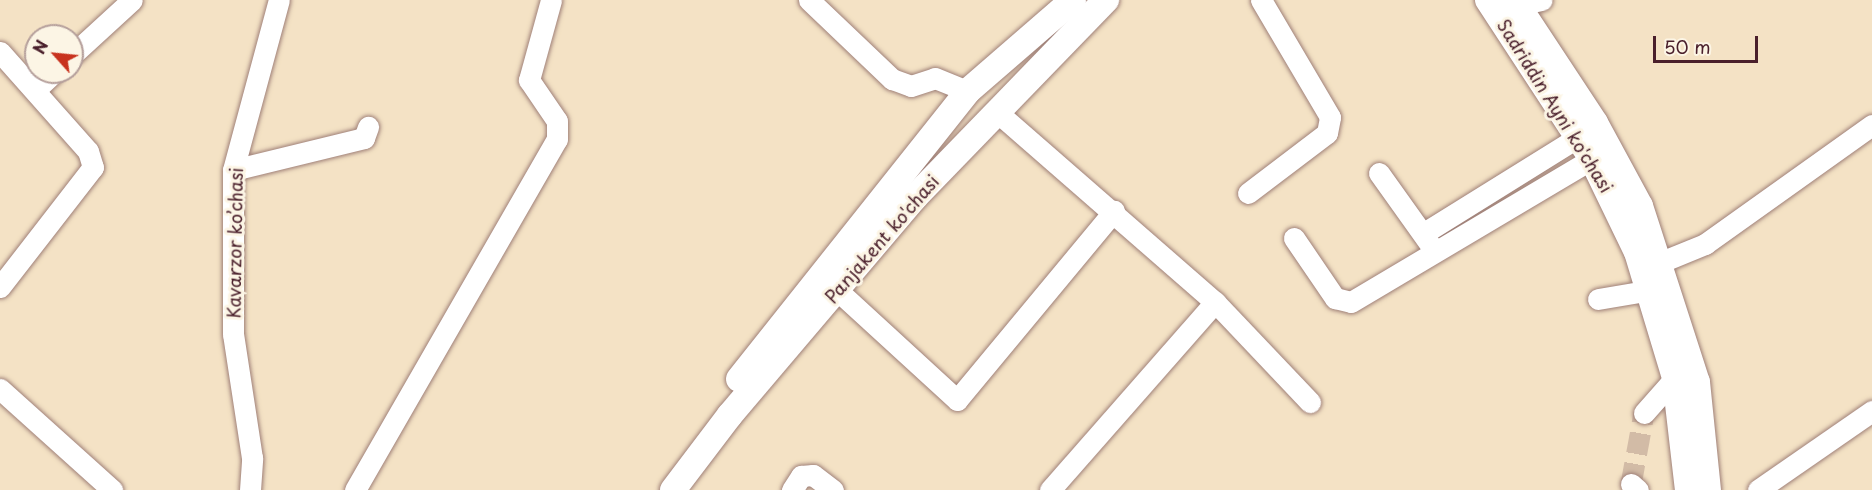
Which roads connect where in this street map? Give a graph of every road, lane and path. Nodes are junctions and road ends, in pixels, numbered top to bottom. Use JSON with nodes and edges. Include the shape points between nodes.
{"nodes":[{"id":1,"x":132,"y":0,"type":"edge"},
{"id":2,"x":550,"y":0,"type":"edge"},
{"id":3,"x":809,"y":0,"type":"edge"},
{"id":4,"x":1073,"y":0,"type":"edge"},
{"id":5,"x":1106,"y":0,"type":"edge"},
{"id":6,"x":1261,"y":0,"type":"edge"},
{"id":7,"x":1488,"y":0,"type":"edge"},
{"id":8,"x":1524,"y":2,"type":"edge"},
{"id":9,"x":274,"y":3,"type":"edge"},
{"id":10,"x":1021,"y":39,"type":"junction"},
{"id":11,"x":84,"y":45,"type":"edge"},
{"id":12,"x":0,"y":52,"type":"edge"},
{"id":13,"x":1044,"y":62,"type":"junction"},
{"id":14,"x":41,"y":84,"type":"edge"},
{"id":15,"x":35,"y":90,"type":"junction"},
{"id":16,"x":968,"y":91,"type":"junction"},
{"id":17,"x":997,"y":112,"type":"junction"},
{"id":18,"x":1872,"y":125,"type":"edge"},
{"id":19,"x":368,"y":127,"type":"dead end"},
{"id":20,"x":1578,"y":137,"type":"junction"},
{"id":21,"x":1592,"y":159,"type":"junction"},
{"id":22,"x":233,"y":170,"type":"junction"},
{"id":23,"x":1379,"y":173,"type":"dead end"},
{"id":24,"x":1248,"y":193,"type":"dead end"},
{"id":25,"x":1114,"y":211,"type":"junction"},
{"id":26,"x":1424,"y":233,"type":"junction"},
{"id":27,"x":1294,"y":238,"type":"dead end"},
{"id":28,"x":1436,"y":255,"type":"junction"},
{"id":29,"x":1661,"y":262,"type":"junction"},
{"id":30,"x":0,"y":287,"type":"edge"},
{"id":31,"x":837,"y":290,"type":"junction"},
{"id":32,"x":1651,"y":290,"type":"junction"},
{"id":33,"x":1598,"y":299,"type":"dead end"},
{"id":34,"x":1215,"y":302,"type":"junction"},
{"id":35,"x":1675,"y":378,"type":"junction"},
{"id":36,"x":0,"y":389,"type":"edge"},
{"id":37,"x":1310,"y":402,"type":"dead end"},
{"id":38,"x":1872,"y":411,"type":"edge"},
{"id":39,"x":1644,"y":414,"type":"tunnel mouth"},
{"id":40,"x":112,"y":490,"type":"edge"},
{"id":41,"x":250,"y":490,"type":"edge"},
{"id":42,"x":355,"y":490,"type":"edge"},
{"id":43,"x":654,"y":490,"type":"edge"},
{"id":44,"x":673,"y":490,"type":"edge"},
{"id":45,"x":792,"y":490,"type":"edge"},
{"id":46,"x":833,"y":490,"type":"edge"},
{"id":47,"x":1050,"y":490,"type":"edge"},
{"id":48,"x":1688,"y":490,"type":"edge"},
{"id":49,"x":1708,"y":490,"type":"edge"},
{"id":50,"x":1758,"y":490,"type":"edge"}],
"edges":[{"from":1,"to":11,"type":"street"},
{"from":2,"to":42,"type":"street","via":[[529,80],[557,121],[557,139]]},
{"from":3,"to":16,"type":"street","via":[[892,79],[911,86],[935,78]]},
{"from":4,"to":10,"type":"main road","name":"Panjakent ko'chasi"},
{"from":5,"to":13,"type":"main road","name":"Panjakent ko'chasi"},
{"from":6,"to":24,"type":"street","via":[[1330,117],[1327,133]]},
{"from":7,"to":20,"type":"main road","name":"Sadriddin Ayni ko'chasi"},
{"from":8,"to":29,"type":"main road","name":"Sadriddin Ayni ko'chasi","via":[[1620,164]]},
{"from":9,"to":22,"type":"street","name":"Kavarzor ko’chasi"},
{"from":10,"to":13,"type":"main road"},
{"from":10,"to":16,"type":"main road","name":"Panjakent ko'chasi"},
{"from":12,"to":15,"type":"street"},
{"from":13,"to":17,"type":"main road","name":"Panjakent ko'chasi"},
{"from":14,"to":15,"type":"street"},
{"from":15,"to":30,"type":"street","via":[[88,151],[93,167]]},
{"from":16,"to":43,"type":"main road","name":"Panjakent ko'chasi"},
{"from":17,"to":25,"type":"street"},
{"from":17,"to":31,"type":"main road","name":"Panjakent ko'chasi"},
{"from":18,"to":29,"type":"street","via":[[1705,244]]},
{"from":19,"to":22,"type":"street","via":[[364,138]]},
{"from":20,"to":21,"type":"main road","name":"Sadriddin Ayni ko'chasi"},
{"from":20,"to":26,"type":"street"},
{"from":21,"to":28,"type":"street"},
{"from":21,"to":32,"type":"main road","name":"Sadriddin Ayni ko'chasi"},
{"from":22,"to":41,"type":"street","name":"Kavarzor ko’chasi","via":[[233,334],[252,458]]},
{"from":23,"to":26,"type":"street"},
{"from":25,"to":31,"type":"street","via":[[957,400]]},
{"from":25,"to":34,"type":"street"},
{"from":26,"to":28,"type":"street"},
{"from":27,"to":28,"type":"street","via":[[1342,301],[1351,302]]},
{"from":29,"to":49,"type":"main road","name":"Sadriddin Ayni ko'chasi","via":[[1697,382]]},
{"from":31,"to":44,"type":"main road","name":"Panjakent ko'chasi"},
{"from":32,"to":33,"type":"street"},
{"from":32,"to":35,"type":"main road","name":"Sadriddin Ayni ko'chasi"},
{"from":34,"to":37,"type":"street"},
{"from":34,"to":47,"type":"street"},
{"from":35,"to":39,"type":"street"},
{"from":35,"to":48,"type":"main road","name":"Sadriddin Ayni ko'chasi"},
{"from":36,"to":40,"type":"street"},
{"from":38,"to":50,"type":"street"},
{"from":45,"to":46,"type":"street","via":[[801,476],[813,475]]}]}
